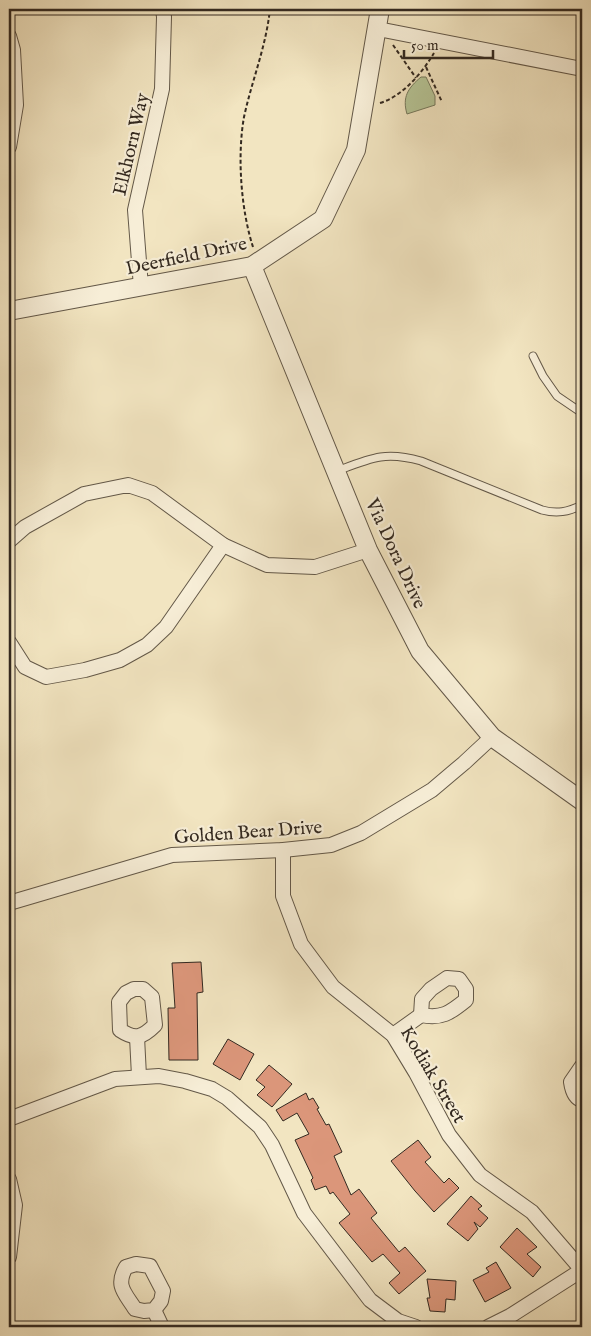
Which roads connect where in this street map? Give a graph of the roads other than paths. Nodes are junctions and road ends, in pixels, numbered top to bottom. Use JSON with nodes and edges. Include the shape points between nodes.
{"nodes":[{"id":1,"x":163,"y":9,"type":"edge"},
{"id":2,"x":380,"y":9,"type":"edge"},
{"id":3,"x":380,"y":29,"type":"junction"},
{"id":4,"x":9,"y":36,"type":"edge"},
{"id":5,"x":582,"y":69,"type":"edge"},
{"id":6,"x":9,"y":147,"type":"edge"},
{"id":7,"x":256,"y":263,"type":"junction"},
{"id":8,"x":141,"y":287,"type":"junction"},
{"id":9,"x":9,"y":311,"type":"edge"},
{"id":10,"x":533,"y":356,"type":"dead end"},
{"id":11,"x":582,"y":414,"type":"edge"},
{"id":12,"x":337,"y":471,"type":"junction"},
{"id":13,"x":582,"y":504,"type":"edge"},
{"id":14,"x":9,"y":541,"type":"edge"},
{"id":15,"x":223,"y":545,"type":"junction"},
{"id":16,"x":368,"y":550,"type":"junction"},
{"id":17,"x":9,"y":642,"type":"edge"},
{"id":18,"x":492,"y":737,"type":"junction"},
{"id":19,"x":582,"y":802,"type":"edge"},
{"id":20,"x":283,"y":850,"type":"junction"},
{"id":21,"x":9,"y":903,"type":"edge"},
{"id":22,"x":421,"y":1015,"type":"dead end"},
{"id":23,"x":393,"y":1035,"type":"junction"},
{"id":24,"x":137,"y":1037,"type":"dead end"},
{"id":25,"x":582,"y":1066,"type":"edge"},
{"id":26,"x":139,"y":1076,"type":"junction"},
{"id":27,"x":582,"y":1100,"type":"edge"},
{"id":28,"x":9,"y":1119,"type":"edge"},
{"id":29,"x":9,"y":1179,"type":"edge"},
{"id":30,"x":9,"y":1257,"type":"edge"},
{"id":31,"x":582,"y":1270,"type":"edge"},
{"id":32,"x":154,"y":1310,"type":"dead end"},
{"id":33,"x":397,"y":1324,"type":"edge"},
{"id":34,"x":162,"y":1327,"type":"edge"},
{"id":35,"x":416,"y":1327,"type":"edge"},
{"id":36,"x":488,"y":1327,"type":"edge"}],
"edges":[{"from":1,"to":8,"type":"street","name":"Elkhorn Way","via":[[162,89],[135,210]]},
{"from":2,"to":3,"type":"street","name":"Deerfield Drive"},
{"from":3,"to":5,"type":"street"},
{"from":3,"to":7,"type":"street","name":"Deerfield Drive","via":[[356,150],[323,219]]},
{"from":4,"to":6,"type":"street","via":[[13,50],[16,104]]},
{"from":7,"to":8,"type":"street","name":"Deerfield Drive"},
{"from":7,"to":12,"type":"street","name":"Via Dora Drive"},
{"from":8,"to":9,"type":"street","name":"Deerfield Drive"},
{"from":10,"to":11,"type":"lane","via":[[558,396]]},
{"from":12,"to":13,"type":"lane","via":[[376,457],[403,456],[552,513]]},
{"from":12,"to":16,"type":"street","name":"Via Dora Drive"},
{"from":14,"to":15,"type":"street","via":[[25,527],[84,494],[128,486],[152,493]]},
{"from":15,"to":16,"type":"street","via":[[267,565],[315,567]]},
{"from":15,"to":17,"type":"street","via":[[166,627],[146,645],[120,660],[46,677],[25,667]]},
{"from":16,"to":18,"type":"street","name":"Via Dora Drive","via":[[420,651]]},
{"from":18,"to":19,"type":"street","name":"Via Dora Drive"},
{"from":18,"to":20,"type":"street","name":"Golden Bear Drive","via":[[432,790],[361,833],[331,844]]},
{"from":20,"to":21,"type":"street","name":"Golden Bear Drive","via":[[172,854]]},
{"from":20,"to":23,"type":"street","name":"Kodiak Street","via":[[283,896],[301,944],[333,987]]},
{"from":22,"to":23,"type":"street"},
{"from":23,"to":31,"type":"street","name":"Kodiak Street","via":[[449,1136],[480,1175],[532,1212]]},
{"from":24,"to":26,"type":"street"},
{"from":25,"to":27,"type":"street","via":[[571,1082],[572,1090]]},
{"from":26,"to":28,"type":"street","via":[[101,1083]]},
{"from":26,"to":33,"type":"street","via":[[159,1076],[212,1089],[245,1112],[272,1145],[304,1213],[319,1234],[370,1300]]},
{"from":29,"to":30,"type":"street","via":[[14,1205]]},
{"from":31,"to":36,"type":"street"},
{"from":32,"to":34,"type":"street"},
{"from":33,"to":35,"type":"street"}]}
